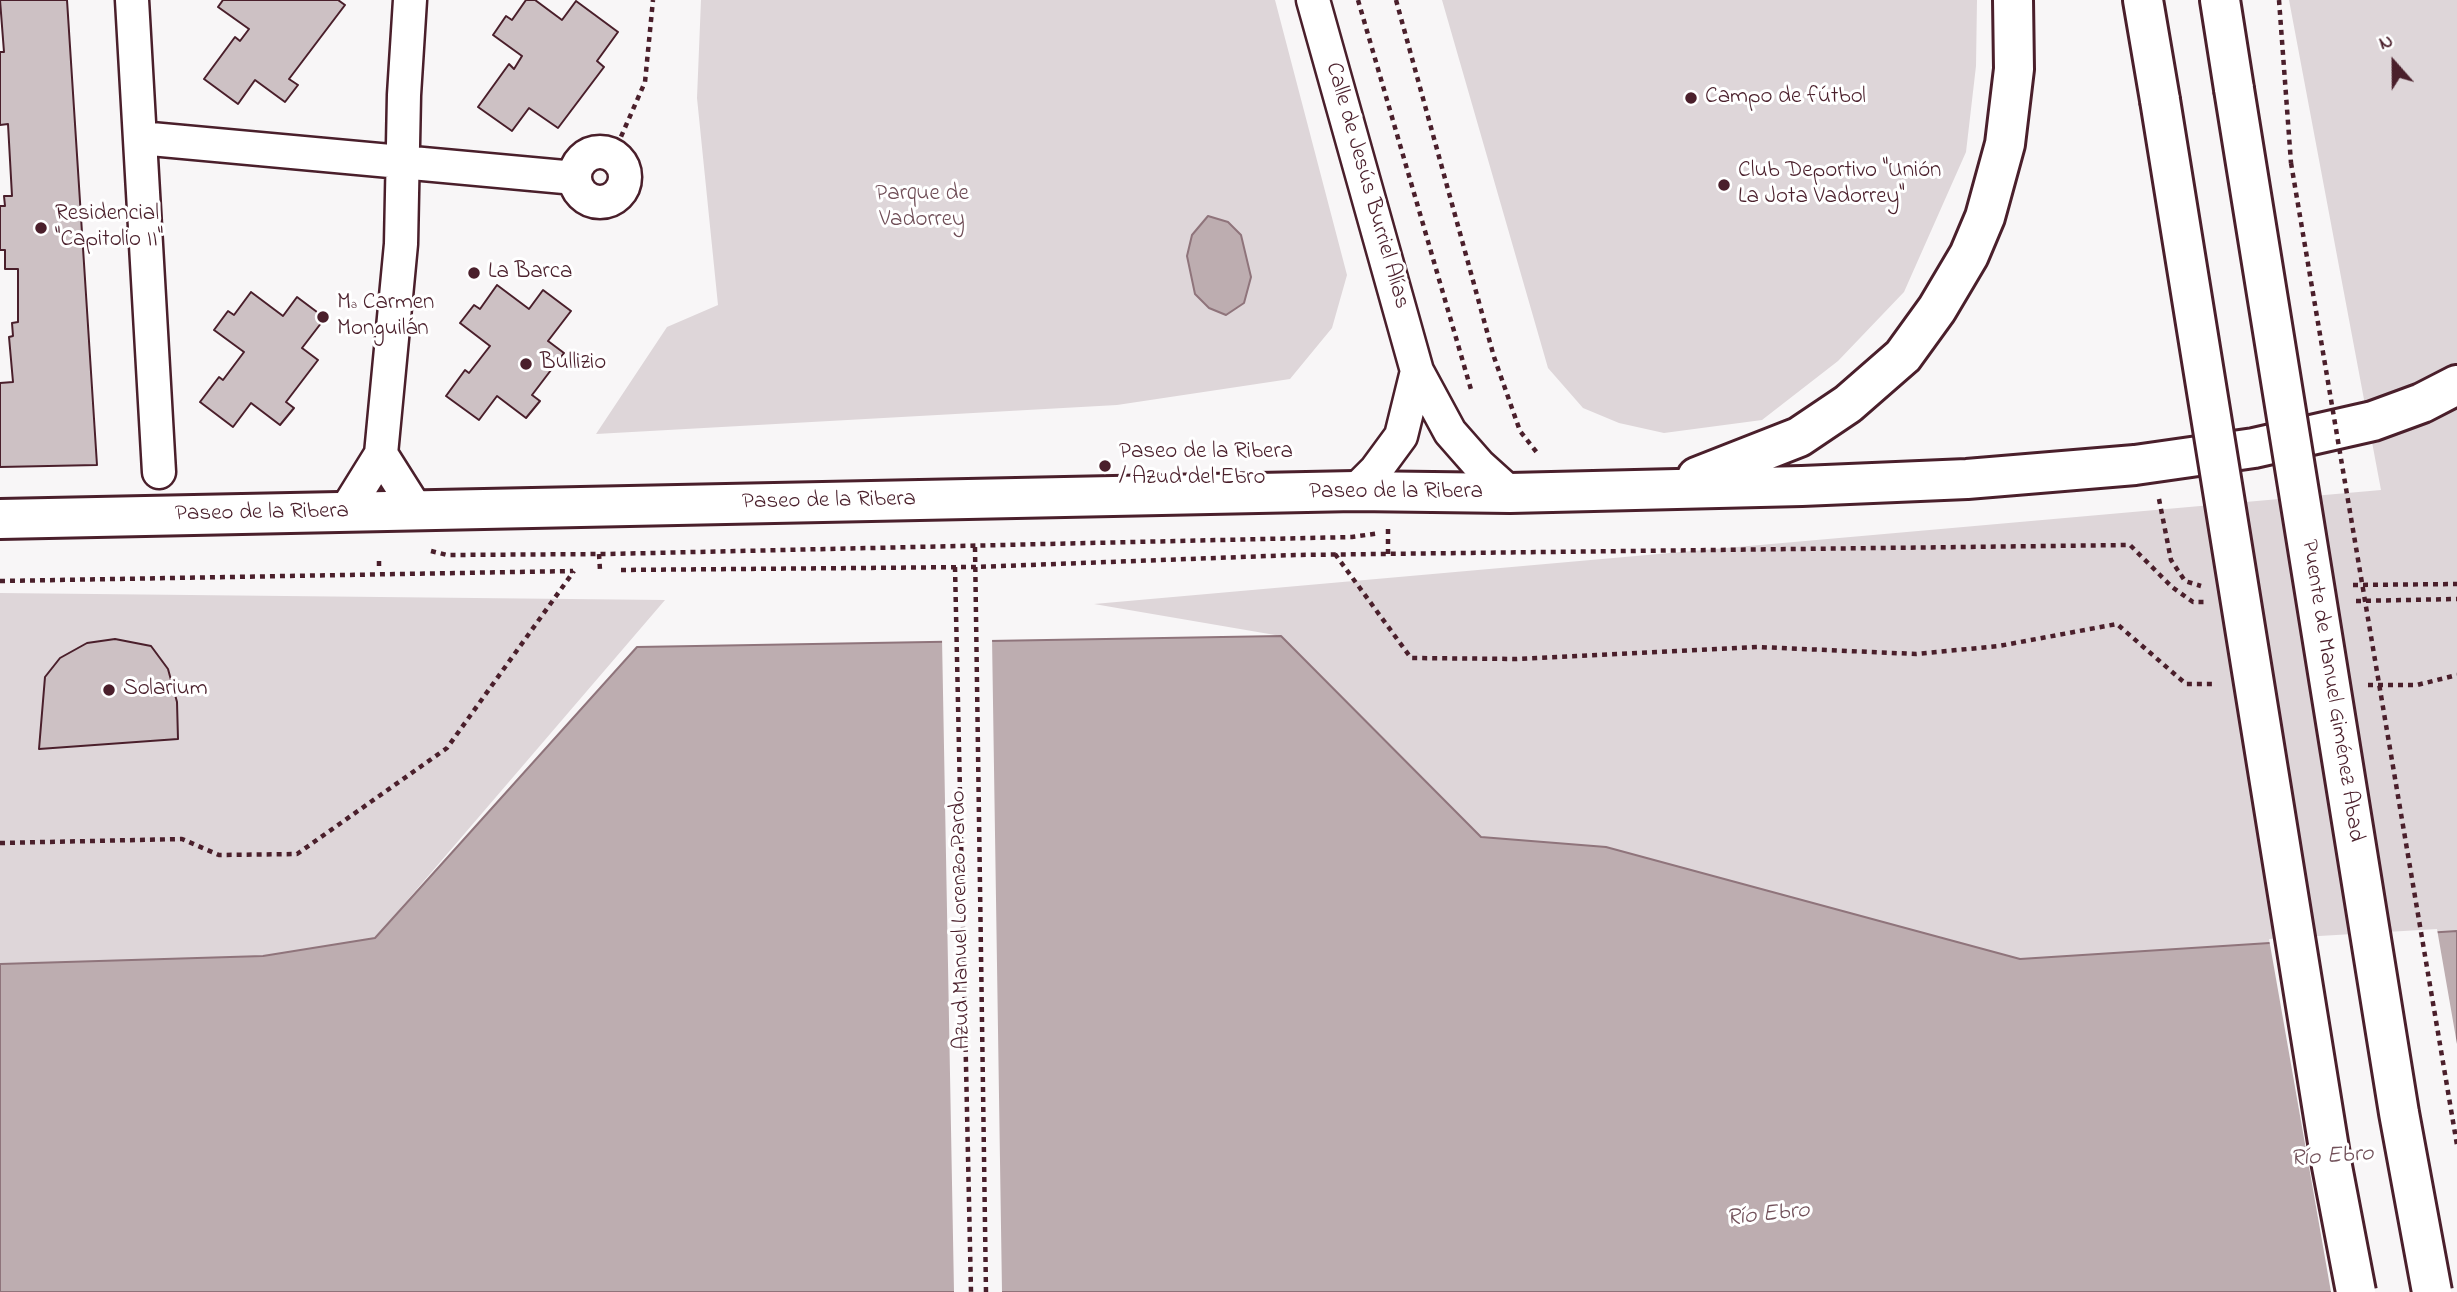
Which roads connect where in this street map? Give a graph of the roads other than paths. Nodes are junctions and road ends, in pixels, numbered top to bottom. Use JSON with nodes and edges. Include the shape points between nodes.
{"nodes":[{"id":1,"x":132,"y":0,"type":"edge"},
{"id":2,"x":410,"y":0,"type":"edge"},
{"id":3,"x":1313,"y":0,"type":"edge"},
{"id":4,"x":2012,"y":0,"type":"edge"},
{"id":5,"x":2143,"y":0,"type":"edge"},
{"id":6,"x":2222,"y":3,"type":"edge"},
{"id":7,"x":140,"y":138,"type":"junction"},
{"id":8,"x":403,"y":162,"type":"junction"},
{"id":9,"x":575,"y":178,"type":"junction"},
{"id":10,"x":1417,"y":371,"type":"junction"},
{"id":11,"x":2457,"y":385,"type":"edge"},
{"id":12,"x":382,"y":454,"type":"junction"},
{"id":13,"x":159,"y":472,"type":"dead end"},
{"id":14,"x":1658,"y":489,"type":"junction"},
{"id":15,"x":1355,"y":491,"type":"junction"},
{"id":16,"x":1510,"y":493,"type":"junction"},
{"id":17,"x":418,"y":510,"type":"junction"},
{"id":18,"x":345,"y":512,"type":"junction"},
{"id":19,"x":0,"y":519,"type":"edge"},
{"id":20,"x":2356,"y":1292,"type":"edge"},
{"id":21,"x":2432,"y":1292,"type":"edge"}],
"edges":[{"from":1,"to":7,"type":"street"},
{"from":2,"to":8,"type":"street"},
{"from":3,"to":10,"type":"street","name":"Calle de Jesús Burriel Alías"},
{"from":4,"to":14,"type":"main road","via":[[2014,69],[2005,144],[1985,217],[1969,255],[1903,356],[1848,404],[1799,437],[1729,467]]},
{"from":5,"to":20,"type":"main road","bridge":true},
{"from":6,"to":21,"type":"main road","name":"Puente de Manuel Giménez Abad","bridge":true,"via":[[2397,1100]]},
{"from":7,"to":8,"type":"street"},
{"from":7,"to":13,"type":"street"},
{"from":8,"to":9,"type":"street"},
{"from":8,"to":12,"type":"street","via":[[401,244]]},
{"from":9,"to":9,"type":"street","via":[[579,163],[598,152],[613,155],[625,173],[623,189],[612,199],[598,202],[584,197]]},
{"from":10,"to":15,"type":"street","name":"Calle de Jesús Burriel Alías","via":[[1401,436]]},
{"from":10,"to":16,"type":"street","name":"Calle de Jesús Burriel Alías","via":[[1450,432]]},
{"from":11,"to":14,"type":"main road","name":"Paseo de la Ribera","via":[[2410,408],[2322,434],[2135,465],[1967,479]]},
{"from":12,"to":17,"type":"street"},
{"from":12,"to":18,"type":"street"},
{"from":14,"to":16,"type":"main road","name":"Paseo de la Ribera"},
{"from":15,"to":16,"type":"main road","name":"Paseo de la Ribera"},
{"from":15,"to":17,"type":"main road","name":"Paseo de la Ribera"},
{"from":17,"to":18,"type":"main road","name":"Paseo de la Ribera"},
{"from":18,"to":19,"type":"main road","name":"Paseo de la Ribera"}]}
